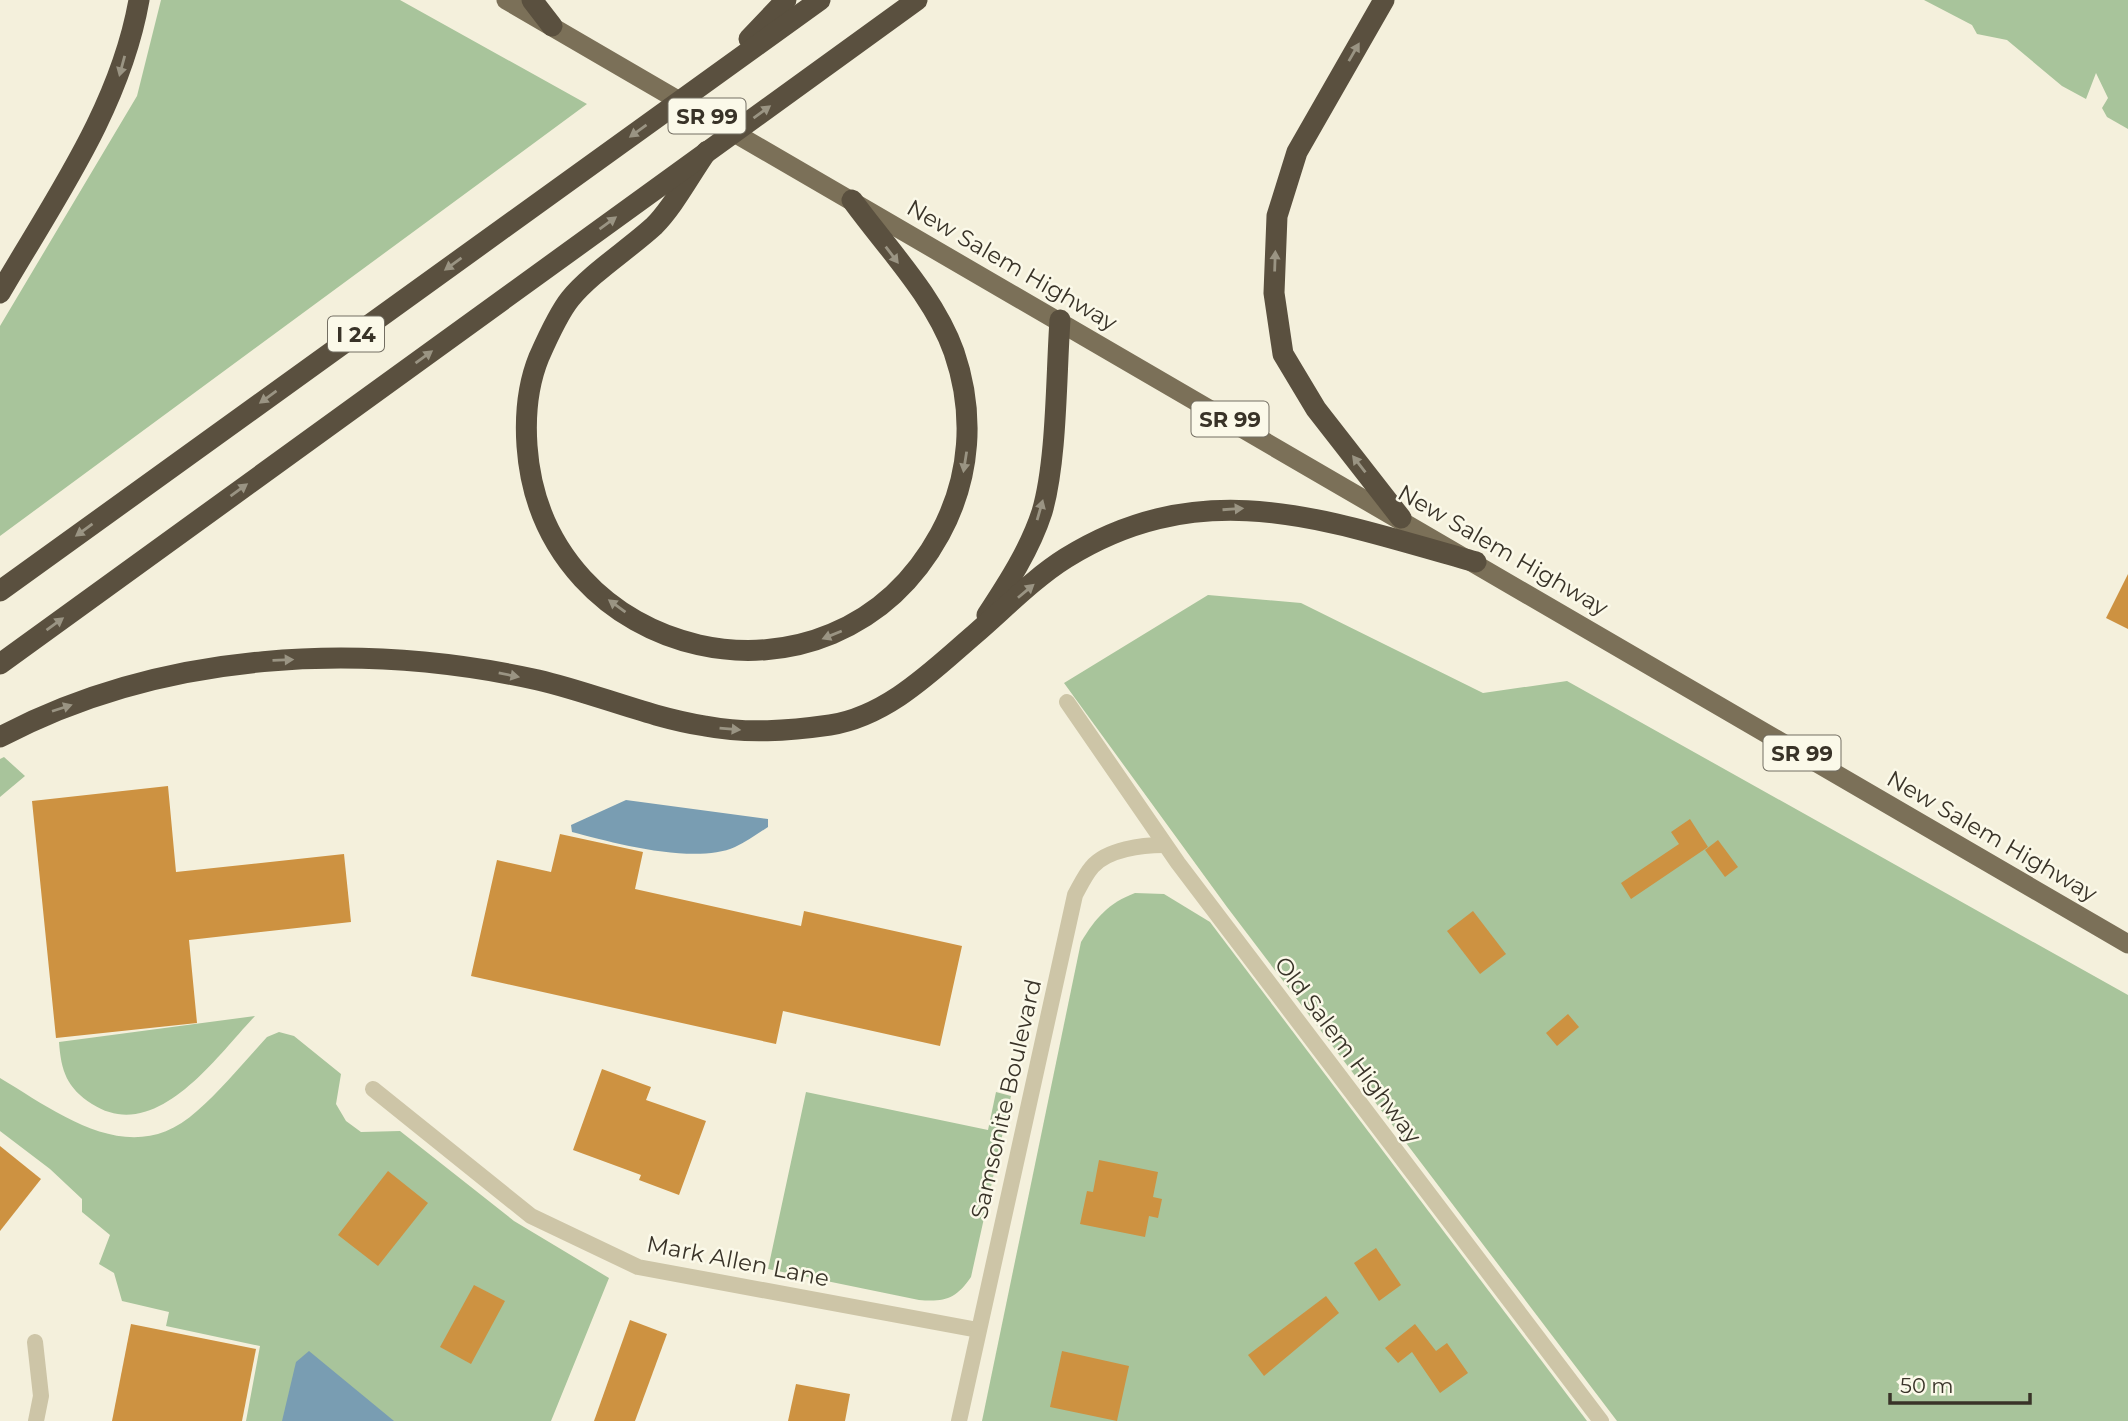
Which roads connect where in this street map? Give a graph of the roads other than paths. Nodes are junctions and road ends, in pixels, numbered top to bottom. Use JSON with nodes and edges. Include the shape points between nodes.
{"nodes":[{"id":1,"x":139,"y":0,"type":"edge"},
{"id":2,"x":506,"y":0,"type":"edge"},
{"id":3,"x":533,"y":0,"type":"edge"},
{"id":4,"x":786,"y":0,"type":"edge"},
{"id":5,"x":820,"y":0,"type":"edge"},
{"id":6,"x":918,"y":0,"type":"edge"},
{"id":7,"x":1384,"y":0,"type":"edge"},
{"id":8,"x":552,"y":26,"type":"junction"},
{"id":9,"x":713,"y":77,"type":"junction"},
{"id":10,"x":707,"y":151,"type":"junction"},
{"id":11,"x":852,"y":200,"type":"junction"},
{"id":12,"x":0,"y":293,"type":"edge"},
{"id":13,"x":1060,"y":320,"type":"junction"},
{"id":14,"x":1401,"y":518,"type":"junction"},
{"id":15,"x":1476,"y":562,"type":"junction"},
{"id":16,"x":0,"y":591,"type":"edge"},
{"id":17,"x":974,"y":635,"type":"junction"},
{"id":18,"x":0,"y":664,"type":"edge"},
{"id":19,"x":1067,"y":702,"type":"dead end"},
{"id":20,"x":0,"y":737,"type":"edge"},
{"id":21,"x":1164,"y":845,"type":"junction"},
{"id":22,"x":2128,"y":944,"type":"edge"},
{"id":23,"x":373,"y":1089,"type":"dead end"},
{"id":24,"x":978,"y":1330,"type":"junction"},
{"id":25,"x":35,"y":1342,"type":"dead end"},
{"id":26,"x":36,"y":1421,"type":"edge"},
{"id":27,"x":959,"y":1421,"type":"edge"},
{"id":28,"x":1601,"y":1421,"type":"edge"}],
"edges":[{"from":1,"to":12,"type":"highway","one_way":true,"via":[[120,78],[85,149]]},
{"from":2,"to":8,"type":"main road","number":"SR 99"},
{"from":3,"to":8,"type":"highway"},
{"from":4,"to":9,"type":"highway"},
{"from":5,"to":9,"type":"highway","number":"I 24"},
{"from":10,"to":6,"type":"highway","number":"I 24","one_way":true},
{"from":14,"to":7,"type":"highway","one_way":true,"via":[[1315,409],[1283,354],[1274,293],[1277,216],[1297,152]]},
{"from":8,"to":11,"type":"main road","number":"SR 99"},
{"from":9,"to":16,"type":"highway","number":"I 24","one_way":true},
{"from":11,"to":10,"type":"highway","one_way":true,"via":[[934,312],[953,349],[968,419],[967,457],[959,493],[928,555],[907,582],[844,631],[811,644],[752,652],[703,647],[672,638],[611,603],[584,579],[564,552],[537,502],[529,476],[525,416],[538,359],[570,299],[656,223]]},
{"from":18,"to":10,"type":"highway","number":"I 24","one_way":true},
{"from":11,"to":13,"type":"main road","name":"New Salem Highway","number":"SR 99"},
{"from":13,"to":14,"type":"main road","name":"New Salem Highway","number":"SR 99"},
{"from":17,"to":13,"type":"highway","one_way":true,"via":[[1016,570],[1042,511]]},
{"from":14,"to":15,"type":"main road","name":"New Salem Highway","number":"SR 99"},
{"from":17,"to":15,"type":"highway","one_way":true,"via":[[1064,559],[1126,527],[1184,512],[1249,508],[1324,520]]},
{"from":15,"to":22,"type":"main road","name":"New Salem Highway","number":"SR 99"},
{"from":20,"to":17,"type":"highway","one_way":true,"via":[[44,714],[135,684],[256,661],[366,657],[447,663],[539,681],[704,726],[777,731],[836,724],[892,701]]},
{"from":19,"to":21,"type":"street","name":"Old Salem Highway"},
{"from":21,"to":24,"type":"street","name":"Samsonite Boulevard","via":[[1144,845],[1093,865],[1075,895]]},
{"from":21,"to":28,"type":"street","name":"Old Salem Highway"},
{"from":23,"to":24,"type":"street","name":"Mark Allen Lane","via":[[531,1216],[638,1267]]},
{"from":24,"to":27,"type":"street","name":"Samsonite Boulevard"},
{"from":25,"to":26,"type":"street","via":[[41,1396]]}]}
